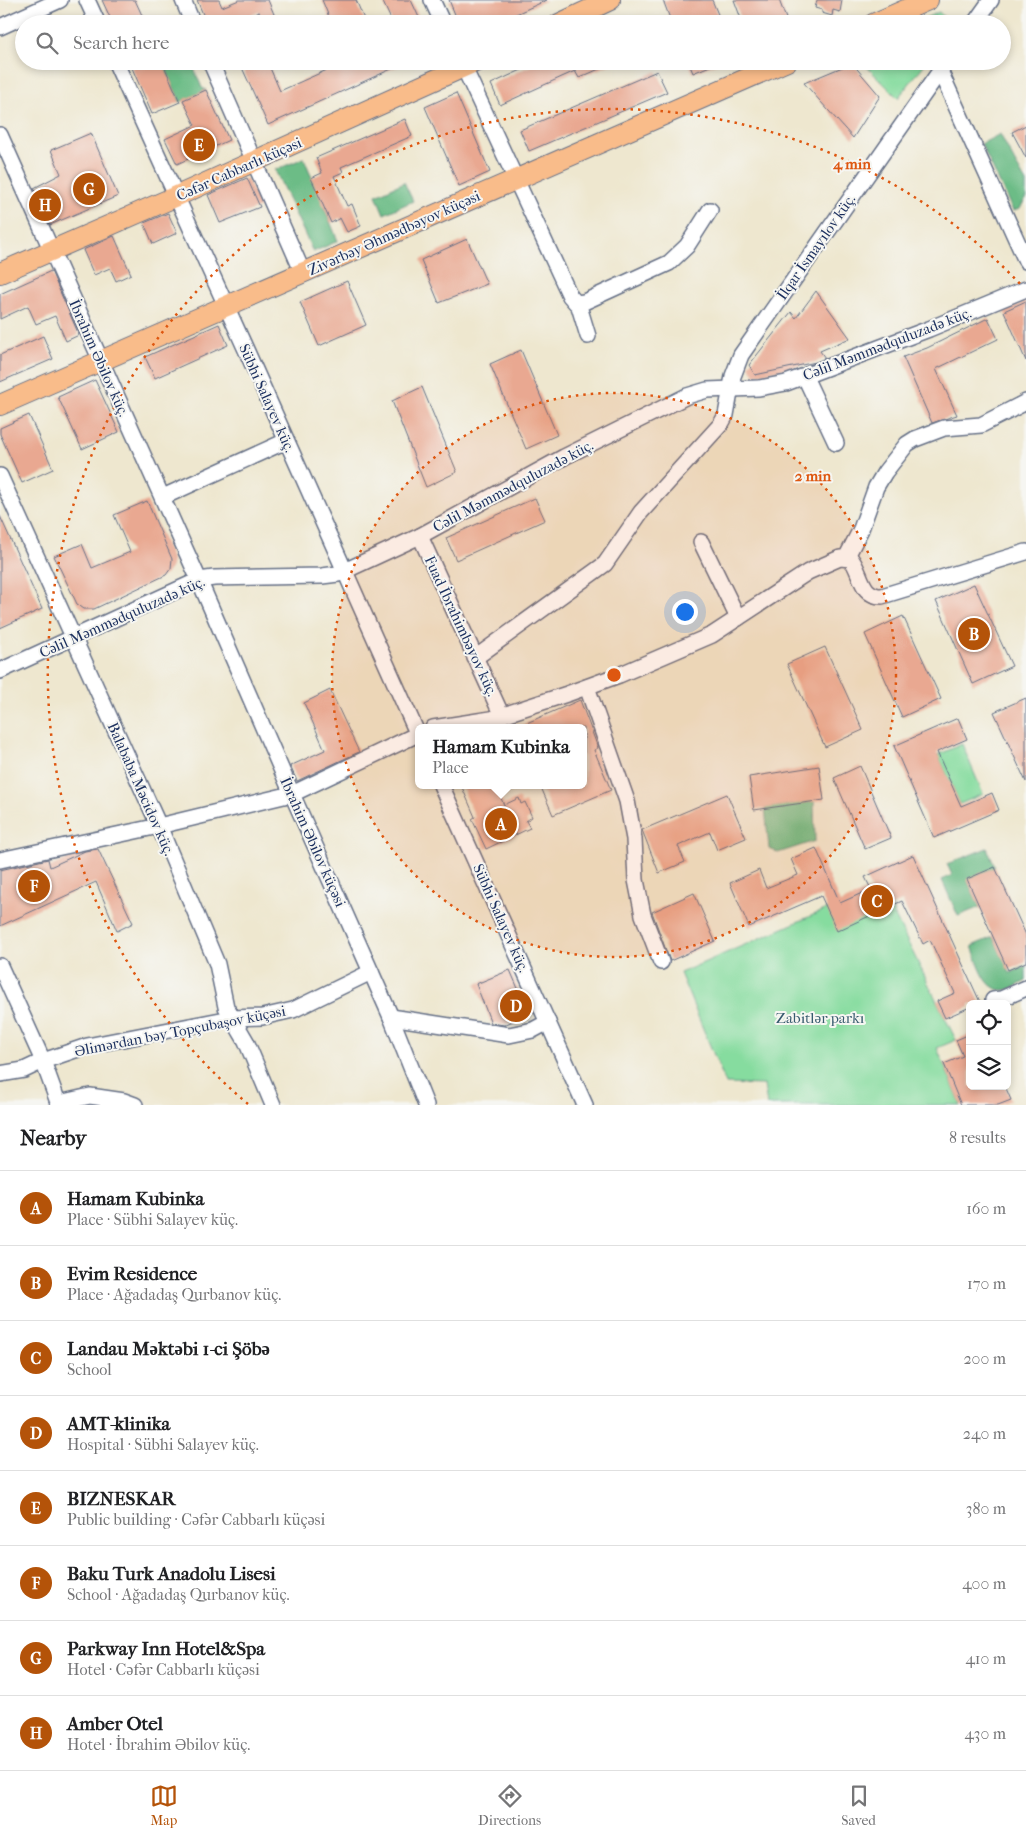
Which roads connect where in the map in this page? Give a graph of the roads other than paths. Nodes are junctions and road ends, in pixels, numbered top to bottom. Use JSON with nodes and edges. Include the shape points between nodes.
{"nodes":[{"id":1,"x":60,"y":0,"type":"edge"},
{"id":2,"x":87,"y":0,"type":"edge"},
{"id":3,"x":182,"y":0,"type":"edge"},
{"id":4,"x":432,"y":0,"type":"edge"},
{"id":5,"x":610,"y":0,"type":"edge"},
{"id":6,"x":928,"y":0,"type":"edge"},
{"id":7,"x":991,"y":0,"type":"edge"},
{"id":8,"x":27,"y":15,"type":"edge"},
{"id":9,"x":94,"y":15,"type":"edge"},
{"id":10,"x":189,"y":15,"type":"edge"},
{"id":11,"x":439,"y":15,"type":"edge"},
{"id":12,"x":578,"y":15,"type":"edge"},
{"id":13,"x":894,"y":15,"type":"edge"},
{"id":14,"x":980,"y":15,"type":"edge"},
{"id":15,"x":15,"y":20,"type":"edge"},
{"id":16,"x":0,"y":27,"type":"edge"},
{"id":17,"x":119,"y":70,"type":"edge"},
{"id":18,"x":214,"y":70,"type":"edge"},
{"id":19,"x":452,"y":70,"type":"edge"},
{"id":20,"x":470,"y":70,"type":"edge"},
{"id":21,"x":766,"y":70,"type":"edge"},
{"id":22,"x":941,"y":70,"type":"edge"},
{"id":23,"x":946,"y":70,"type":"edge"},
{"id":24,"x":0,"y":135,"type":"edge"},
{"id":25,"x":254,"y":162,"type":"junction"},
{"id":26,"x":515,"y":180,"type":"junction"},
{"id":27,"x":176,"y":196,"type":"junction"},
{"id":28,"x":710,"y":210,"type":"dead end"},
{"id":29,"x":52,"y":251,"type":"junction"},
{"id":30,"x":1026,"y":262,"type":"edge"},
{"id":31,"x":0,"y":273,"type":"edge"},
{"id":32,"x":303,"y":273,"type":"junction"},
{"id":33,"x":1026,"y":290,"type":"edge"},
{"id":34,"x":578,"y":303,"type":"junction"},
{"id":35,"x":225,"y":307,"type":"junction"},
{"id":36,"x":588,"y":336,"type":"dead end"},
{"id":37,"x":100,"y":361,"type":"junction"},
{"id":38,"x":804,"y":377,"type":"junction"},
{"id":39,"x":731,"y":389,"type":"junction"},
{"id":40,"x":1026,"y":402,"type":"edge"},
{"id":41,"x":0,"y":405,"type":"edge"},
{"id":42,"x":286,"y":441,"type":"junction"},
{"id":43,"x":836,"y":444,"type":"dead end"},
{"id":44,"x":0,"y":476,"type":"edge"},
{"id":45,"x":163,"y":497,"type":"junction"},
{"id":46,"x":420,"y":536,"type":"junction"},
{"id":47,"x":701,"y":542,"type":"dead end"},
{"id":48,"x":1026,"y":552,"type":"edge"},
{"id":49,"x":846,"y":558,"type":"junction"},
{"id":50,"x":346,"y":570,"type":"junction"},
{"id":51,"x":199,"y":580,"type":"junction"},
{"id":52,"x":738,"y":618,"type":"junction"},
{"id":53,"x":73,"y":638,"type":"junction"},
{"id":54,"x":475,"y":658,"type":"junction"},
{"id":55,"x":0,"y":670,"type":"edge"},
{"id":56,"x":587,"y":687,"type":"junction"},
{"id":57,"x":502,"y":716,"type":"junction"},
{"id":58,"x":460,"y":724,"type":"edge"},
{"id":59,"x":415,"y":727,"type":"edge"},
{"id":60,"x":415,"y":735,"type":"edge"},
{"id":61,"x":444,"y":789,"type":"edge"},
{"id":62,"x":292,"y":794,"type":"junction"},
{"id":63,"x":159,"y":826,"type":"junction"},
{"id":64,"x":0,"y":860,"type":"edge"},
{"id":65,"x":661,"y":962,"type":"dead end"},
{"id":66,"x":0,"y":966,"type":"edge"},
{"id":67,"x":371,"y":972,"type":"junction"},
{"id":68,"x":1026,"y":988,"type":"edge"},
{"id":69,"x":993,"y":1000,"type":"dead end"},
{"id":70,"x":391,"y":1017,"type":"junction"},
{"id":71,"x":231,"y":1018,"type":"junction"},
{"id":72,"x":548,"y":1022,"type":"junction"},
{"id":73,"x":43,"y":1061,"type":"junction"},
{"id":74,"x":0,"y":1074,"type":"edge"},
{"id":75,"x":59,"y":1104,"type":"edge"},
{"id":76,"x":135,"y":1105,"type":"edge"},
{"id":77,"x":273,"y":1105,"type":"edge"},
{"id":78,"x":426,"y":1105,"type":"edge"},
{"id":79,"x":584,"y":1105,"type":"edge"}],
"edges":[{"from":1,"to":8,"type":"street"},
{"from":2,"to":9,"type":"street"},
{"from":3,"to":10,"type":"street"},
{"from":4,"to":11,"type":"street"},
{"from":5,"to":12,"type":"main road"},
{"from":6,"to":13,"type":"main road"},
{"from":7,"to":14,"type":"street"},
{"from":15,"to":16,"type":"street"},
{"from":17,"to":27,"type":"street","name":"Sübhi Salayev küç."},
{"from":18,"to":25,"type":"street"},
{"from":19,"to":25,"type":"main road","name":"Cəfər Cabbarlı küçəsi"},
{"from":20,"to":26,"type":"street"},
{"from":21,"to":26,"type":"main road","name":"Zivərbəy Əhmədbəyov küçəsi"},
{"from":22,"to":39,"type":"street","name":"İlqar İsmayılov küç.","via":[[741,355],[732,376]]},
{"from":23,"to":30,"type":"street"},
{"from":24,"to":29,"type":"street","name":"İbrahim Əbilov küç."},
{"from":25,"to":27,"type":"main road","name":"Cəfər Cabbarlı küçəsi"},
{"from":25,"to":32,"type":"street"},
{"from":26,"to":32,"type":"main road","name":"Zivərbəy Əhmədbəyov küçəsi"},
{"from":26,"to":34,"type":"street","via":[[570,296]]},
{"from":27,"to":29,"type":"main road","name":"Cəfər Cabbarlı küçəsi"},
{"from":27,"to":35,"type":"street","name":"Sübhi Salayev küç."},
{"from":28,"to":34,"type":"street","via":[[687,246],[669,263]]},
{"from":29,"to":31,"type":"main road","name":"Cəfər Cabbarlı küçəsi"},
{"from":29,"to":37,"type":"street","name":"İbrahim Əbilov küç."},
{"from":32,"to":35,"type":"main road","name":"Zivərbəy Əhmədbəyov küçəsi"},
{"from":33,"to":38,"type":"street","name":"Cəlil Məmmədquluzadə küç."},
{"from":34,"to":36,"type":"street"},
{"from":35,"to":37,"type":"main road","name":"Zivərbəy Əhmədbəyov küçəsi"},
{"from":35,"to":42,"type":"street","name":"Sübhi Salayev küç."},
{"from":37,"to":41,"type":"main road","name":"Zivərbəy Əhmədbəyov küçəsi"},
{"from":37,"to":45,"type":"street","name":"İbrahim Əbilov küç."},
{"from":38,"to":39,"type":"street","name":"Cəlil Məmmədquluzadə küç.","via":[[772,386]]},
{"from":38,"to":43,"type":"street"},
{"from":39,"to":46,"type":"street","name":"Cəlil Məmmədquluzadə küç.","via":[[687,396],[564,457]]},
{"from":39,"to":54,"type":"street","name":"İlqar İsmayılov küç.","via":[[721,424],[641,512],[605,564]]},
{"from":40,"to":49,"type":"street","via":[[981,425],[944,428],[907,444],[876,487],[861,529]]},
{"from":42,"to":45,"type":"street"},
{"from":42,"to":50,"type":"street","name":"Sübhi Salayev küç."},
{"from":44,"to":53,"type":"street","name":"Balababa Məcidov küç."},
{"from":45,"to":51,"type":"street","name":"İbrahim Əbilov küç."},
{"from":46,"to":50,"type":"street","name":"Cəlil Məmmədquluzadə küç."},
{"from":46,"to":54,"type":"street","name":"Fuad İbrahimbəyov küç."},
{"from":47,"to":52,"type":"street"},
{"from":48,"to":49,"type":"street","via":[[882,596],[870,594],[854,563]]},
{"from":49,"to":52,"type":"street","via":[[808,572]]},
{"from":50,"to":51,"type":"street","name":"Cəlil Məmmədquluzadə küç.","via":[[322,576]]},
{"from":50,"to":59,"type":"street","name":"Sübhi Salayev küç."},
{"from":51,"to":53,"type":"street","name":"Cəlil Məmmədquluzadə küç."},
{"from":51,"to":62,"type":"street","name":"İbrahim Əbilov küçəsi"},
{"from":52,"to":56,"type":"street","via":[[703,639]]},
{"from":53,"to":55,"type":"street","name":"Cəlil Məmmədquluzadə küç."},
{"from":53,"to":63,"type":"street","name":"Balababa Məcidov küç."},
{"from":54,"to":57,"type":"street","name":"Fuad İbrahimbəyov küç."},
{"from":56,"to":57,"type":"street"},
{"from":56,"to":65,"type":"street","via":[[628,801],[643,915]]},
{"from":57,"to":58,"type":"street"},
{"from":60,"to":62,"type":"street"},
{"from":61,"to":72,"type":"street","name":"Sübhi Salayev küç."},
{"from":62,"to":63,"type":"street"},
{"from":62,"to":67,"type":"street","name":"İbrahim Əbilov küçəsi"},
{"from":63,"to":64,"type":"street"},
{"from":63,"to":71,"type":"street","name":"Balababa Məcidov küç.","via":[[217,964]]},
{"from":66,"to":73,"type":"street"},
{"from":67,"to":70,"type":"street","name":"İbrahim Əbilov küçəsi"},
{"from":67,"to":71,"type":"street","name":"Əlimərdan bəy Topçubaşov küçəsi","via":[[293,1010],[262,1017]]},
{"from":68,"to":69,"type":"street"},
{"from":70,"to":72,"type":"street","via":[[508,1035],[533,1030]]},
{"from":70,"to":78,"type":"street","name":"İbrahim Əbilov küçəsi"},
{"from":71,"to":73,"type":"street","name":"Əlimərdan bəy Topçubaşov küçəsi","via":[[87,1046]]},
{"from":71,"to":77,"type":"street","name":"Balababa Məcidov küç.","via":[[246,1041]]},
{"from":72,"to":79,"type":"street","name":"Sübhi Salayev küç."},
{"from":73,"to":74,"type":"street","name":"Əlimərdan bəy Topçubaşov küçəsi","via":[[24,1070]]},
{"from":73,"to":75,"type":"street"},
{"from":75,"to":76,"type":"street","via":[[90,1096]]}]}
